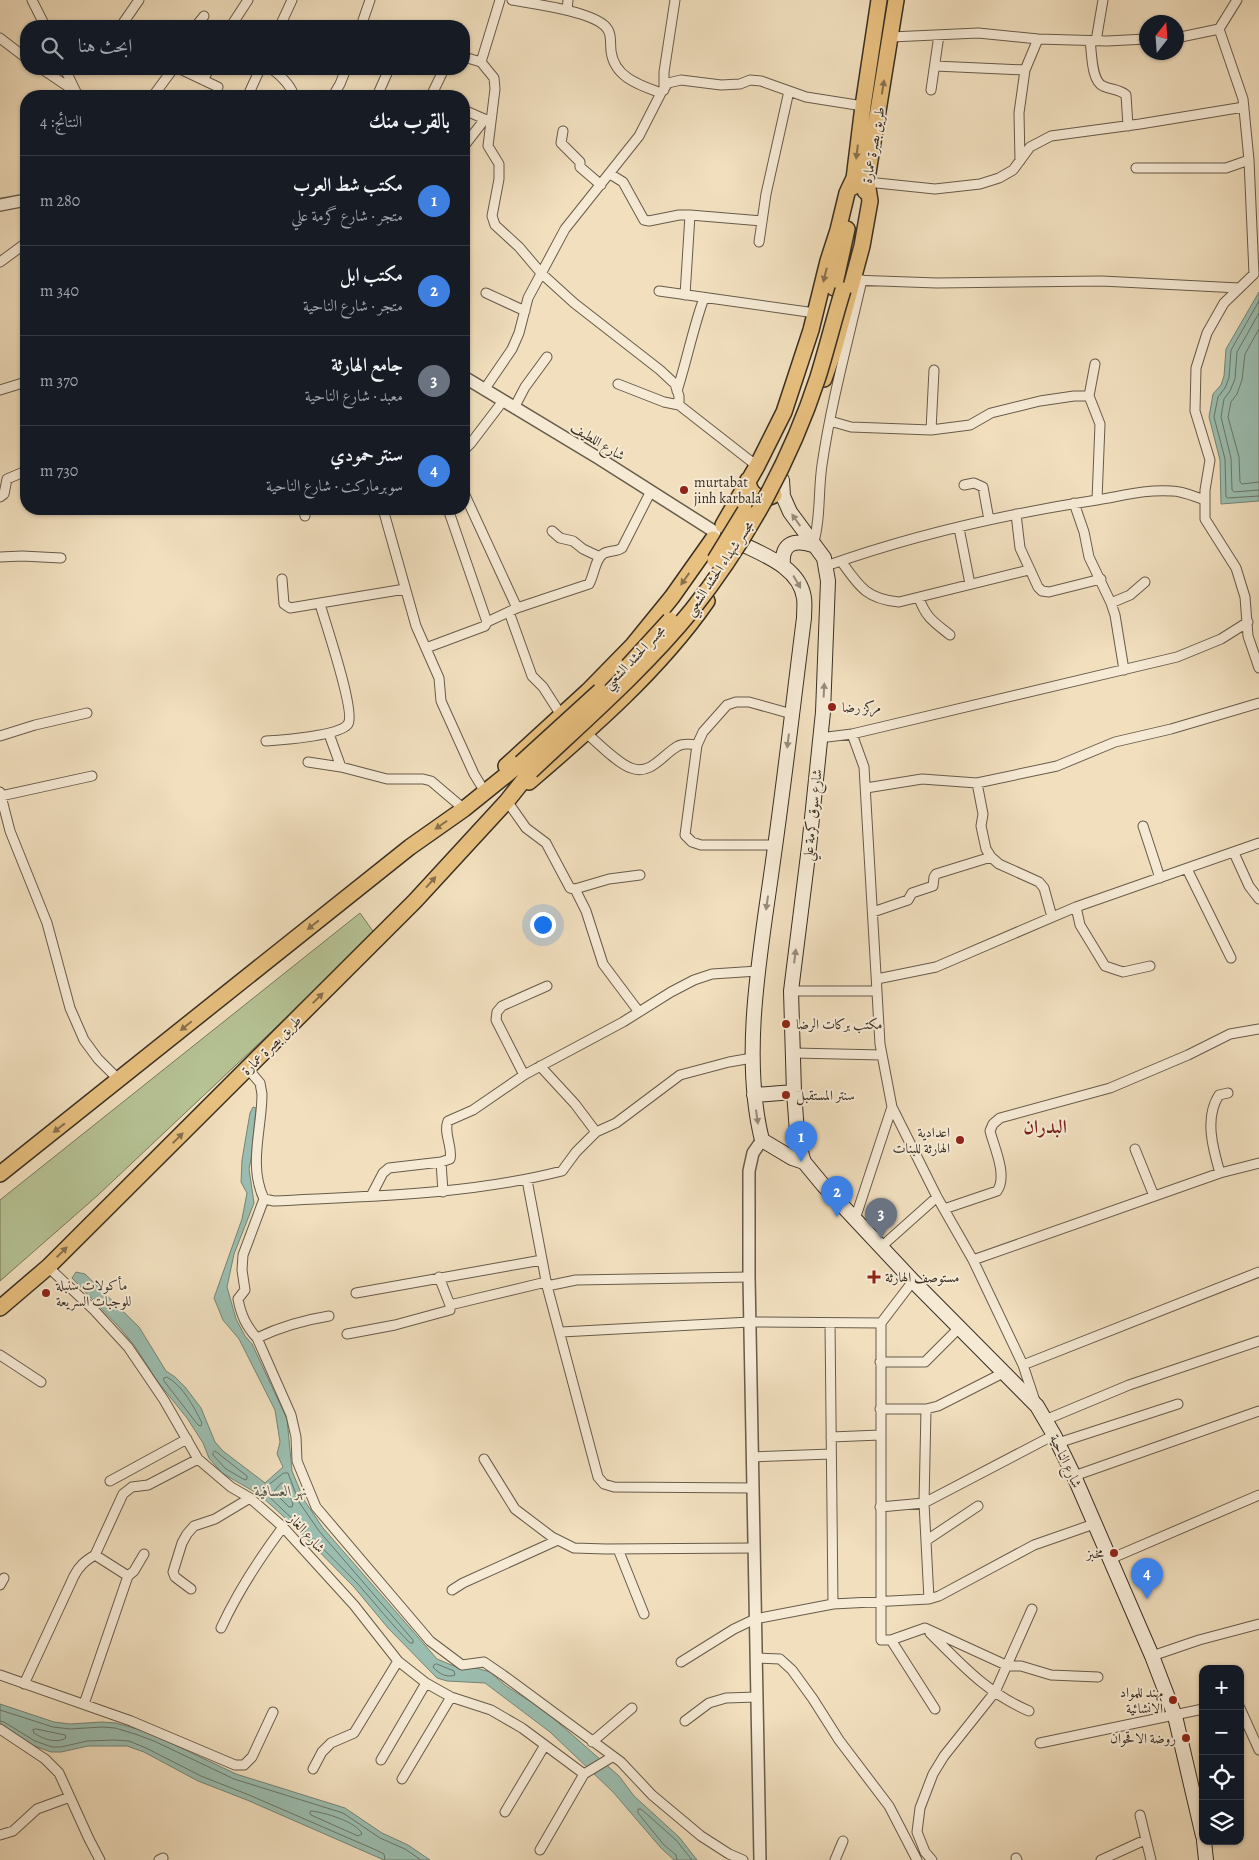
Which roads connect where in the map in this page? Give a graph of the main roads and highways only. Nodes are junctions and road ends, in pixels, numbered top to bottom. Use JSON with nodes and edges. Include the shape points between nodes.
{"nodes":[{"id":1,"x":879,"y":0,"type":"edge"},
{"id":2,"x":896,"y":0,"type":"edge"},
{"id":3,"x":860,"y":180,"type":"junction"},
{"id":4,"x":848,"y":284,"type":"junction"},
{"id":5,"x":748,"y":480,"type":"junction"},
{"id":6,"x":782,"y":480,"type":"junction"},
{"id":7,"x":774,"y":494,"type":"junction"},
{"id":8,"x":717,"y":532,"type":"junction"},
{"id":9,"x":813,"y":544,"type":"junction"},
{"id":10,"x":741,"y":545,"type":"junction"},
{"id":11,"x":783,"y":566,"type":"junction"},
{"id":12,"x":526,"y":767,"type":"junction"},
{"id":13,"x":484,"y":792,"type":"junction"},
{"id":14,"x":507,"y":801,"type":"junction"},
{"id":15,"x":794,"y":1092,"type":"junction"},
{"id":16,"x":754,"y":1095,"type":"junction"},
{"id":17,"x":797,"y":1132,"type":"junction"},
{"id":18,"x":775,"y":1148,"type":"junction"},
{"id":19,"x":804,"y":1162,"type":"junction"},
{"id":20,"x":0,"y":1174,"type":"edge"},
{"id":21,"x":0,"y":1308,"type":"edge"},
{"id":22,"x":1199,"y":1819,"type":"edge"},
{"id":23,"x":1204,"y":1845,"type":"edge"},
{"id":24,"x":1206,"y":1860,"type":"edge"}],
"edges":[{"from":1,"to":3,"type":"highway","name":"طريق بصرة عمارة","one_way":true,"via":[[862,106]]},
{"from":3,"to":2,"type":"highway","name":"طريق بصرة عمارة","one_way":true},
{"from":3,"to":4,"type":"highway","name":"طريق بصرة عمارة"},
{"from":3,"to":5,"type":"highway","one_way":true,"via":[[847,193],[803,355],[784,412]]},
{"from":4,"to":6,"type":"highway","via":[[834,350],[821,389]]},
{"from":4,"to":12,"type":"highway","name":"مجسر شهداء الحشد الشعبي","bridge":true,"via":[[800,425],[767,494],[710,587],[658,650]]},
{"from":5,"to":7,"type":"highway","via":[[754,494],[764,498]]},
{"from":5,"to":8,"type":"highway"},
{"from":6,"to":7,"type":"highway"},
{"from":9,"to":6,"type":"main road","name":"شارع سوق كرمة علي","one_way":true,"via":[[790,512],[783,496]]},
{"from":7,"to":10,"type":"highway"},
{"from":8,"to":10,"type":"main road","via":[[729,523],[740,528]]},
{"from":8,"to":10,"type":"main road","via":[[718,550],[729,554]]},
{"from":8,"to":13,"type":"highway","one_way":true,"via":[[672,597],[633,645],[588,691],[490,779]]},
{"from":9,"to":11,"type":"main road","via":[[801,541],[791,544],[784,550]]},
{"from":15,"to":9,"type":"main road","name":"شارع سوق كرمة علي","one_way":true,"via":[[791,991],[823,712],[828,614],[826,566]]},
{"from":10,"to":11,"type":"main road"},
{"from":10,"to":14,"type":"highway","via":[[692,623],[628,692]]},
{"from":11,"to":16,"type":"main road","one_way":true,"via":[[796,577],[804,596],[804,618],[758,971],[752,1058]]},
{"from":12,"to":13,"type":"highway"},
{"from":12,"to":14,"type":"highway","name":"طريق بصرة عمارة"},
{"from":13,"to":20,"type":"highway","one_way":true,"via":[[410,847]]},
{"from":21,"to":14,"type":"highway","name":"طريق بصرة عمارة","one_way":true,"via":[[48,1267],[248,1068],[415,901]]},
{"from":15,"to":16,"type":"main road"},
{"from":15,"to":17,"type":"main road","name":"شارع سوق كرمة علي"},
{"from":16,"to":18,"type":"main road","one_way":true,"via":[[762,1140]]},
{"from":17,"to":18,"type":"main road","via":[[787,1143]]},
{"from":17,"to":19,"type":"main road","name":"شارع سوق كرمة علي"},
{"from":18,"to":19,"type":"main road"},
{"from":19,"to":22,"type":"main road","name":"شارع الناحية","via":[[913,1281],[1037,1406],[1074,1476],[1152,1656],[1174,1716]]},
{"from":23,"to":24,"type":"main road"}]}
